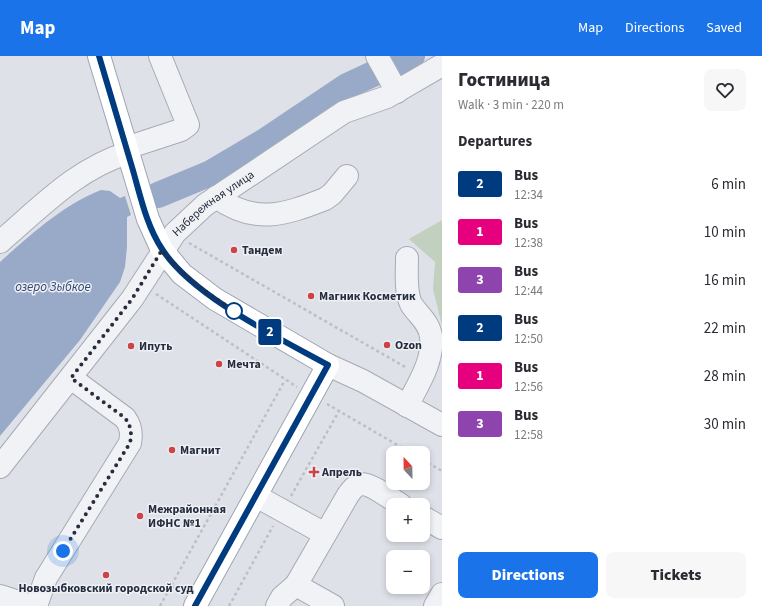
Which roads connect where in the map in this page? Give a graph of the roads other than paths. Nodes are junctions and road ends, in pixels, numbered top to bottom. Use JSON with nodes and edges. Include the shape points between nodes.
{"nodes":[{"id":1,"x":99,"y":56,"type":"edge"},
{"id":2,"x":160,"y":56,"type":"edge"},
{"id":3,"x":442,"y":65,"type":"edge"},
{"id":4,"x":385,"y":71,"type":"edge"},
{"id":5,"x":127,"y":151,"type":"junction"},
{"id":6,"x":346,"y":176,"type":"dead end"},
{"id":7,"x":216,"y":197,"type":"junction"},
{"id":8,"x":0,"y":242,"type":"edge"},
{"id":9,"x":162,"y":250,"type":"junction"},
{"id":10,"x":407,"y":258,"type":"dead end"},
{"id":11,"x":328,"y":365,"type":"junction"},
{"id":12,"x":71,"y":378,"type":"junction"},
{"id":13,"x":407,"y":406,"type":"junction"},
{"id":14,"x":442,"y":425,"type":"edge"},
{"id":15,"x":0,"y":467,"type":"edge"},
{"id":16,"x":256,"y":496,"type":"junction"},
{"id":17,"x":389,"y":498,"type":"edge"},
{"id":18,"x":430,"y":522,"type":"edge"},
{"id":19,"x":442,"y":528,"type":"edge"},
{"id":20,"x":325,"y":534,"type":"junction"},
{"id":21,"x":296,"y":585,"type":"junction"},
{"id":22,"x":442,"y":594,"type":"edge"},
{"id":23,"x":0,"y":596,"type":"edge"},
{"id":24,"x":31,"y":606,"type":"edge"},
{"id":25,"x":36,"y":606,"type":"edge"},
{"id":26,"x":195,"y":606,"type":"edge"},
{"id":27,"x":277,"y":606,"type":"edge"},
{"id":28,"x":332,"y":606,"type":"edge"},
{"id":29,"x":435,"y":606,"type":"edge"}],
"edges":[{"from":1,"to":5,"type":"main road"},
{"from":2,"to":5,"type":"street","via":[[188,125]]},
{"from":3,"to":4,"type":"street","name":"Набережная улица"},
{"from":4,"to":7,"type":"street","name":"Набережная улица","via":[[383,99],[344,112]]},
{"from":5,"to":8,"type":"street","via":[[79,175]]},
{"from":5,"to":9,"type":"main road","via":[[148,220]]},
{"from":6,"to":7,"type":"street","via":[[332,194],[325,198],[274,215],[254,215],[234,209]]},
{"from":7,"to":9,"type":"street","name":"Набережная улица","via":[[188,219]]},
{"from":9,"to":11,"type":"main road","via":[[196,286],[262,328]]},
{"from":9,"to":12,"type":"street","name":"Набережная улица","via":[[132,299]]},
{"from":10,"to":13,"type":"street","via":[[409,297],[426,323],[432,338],[428,362]]},
{"from":11,"to":13,"type":"street"},
{"from":11,"to":16,"type":"main road"},
{"from":12,"to":15,"type":"street","name":"Набережная улица"},
{"from":12,"to":25,"type":"street","via":[[125,418],[130,425],[130,443],[46,578]]},
{"from":13,"to":14,"type":"street"},
{"from":16,"to":20,"type":"street"},
{"from":16,"to":26,"type":"main road"},
{"from":17,"to":20,"type":"street","via":[[360,484],[348,495]]},
{"from":18,"to":19,"type":"street"},
{"from":20,"to":21,"type":"street"},
{"from":21,"to":27,"type":"street"},
{"from":21,"to":28,"type":"street"},
{"from":22,"to":29,"type":"street"},
{"from":23,"to":24,"type":"street"}]}
